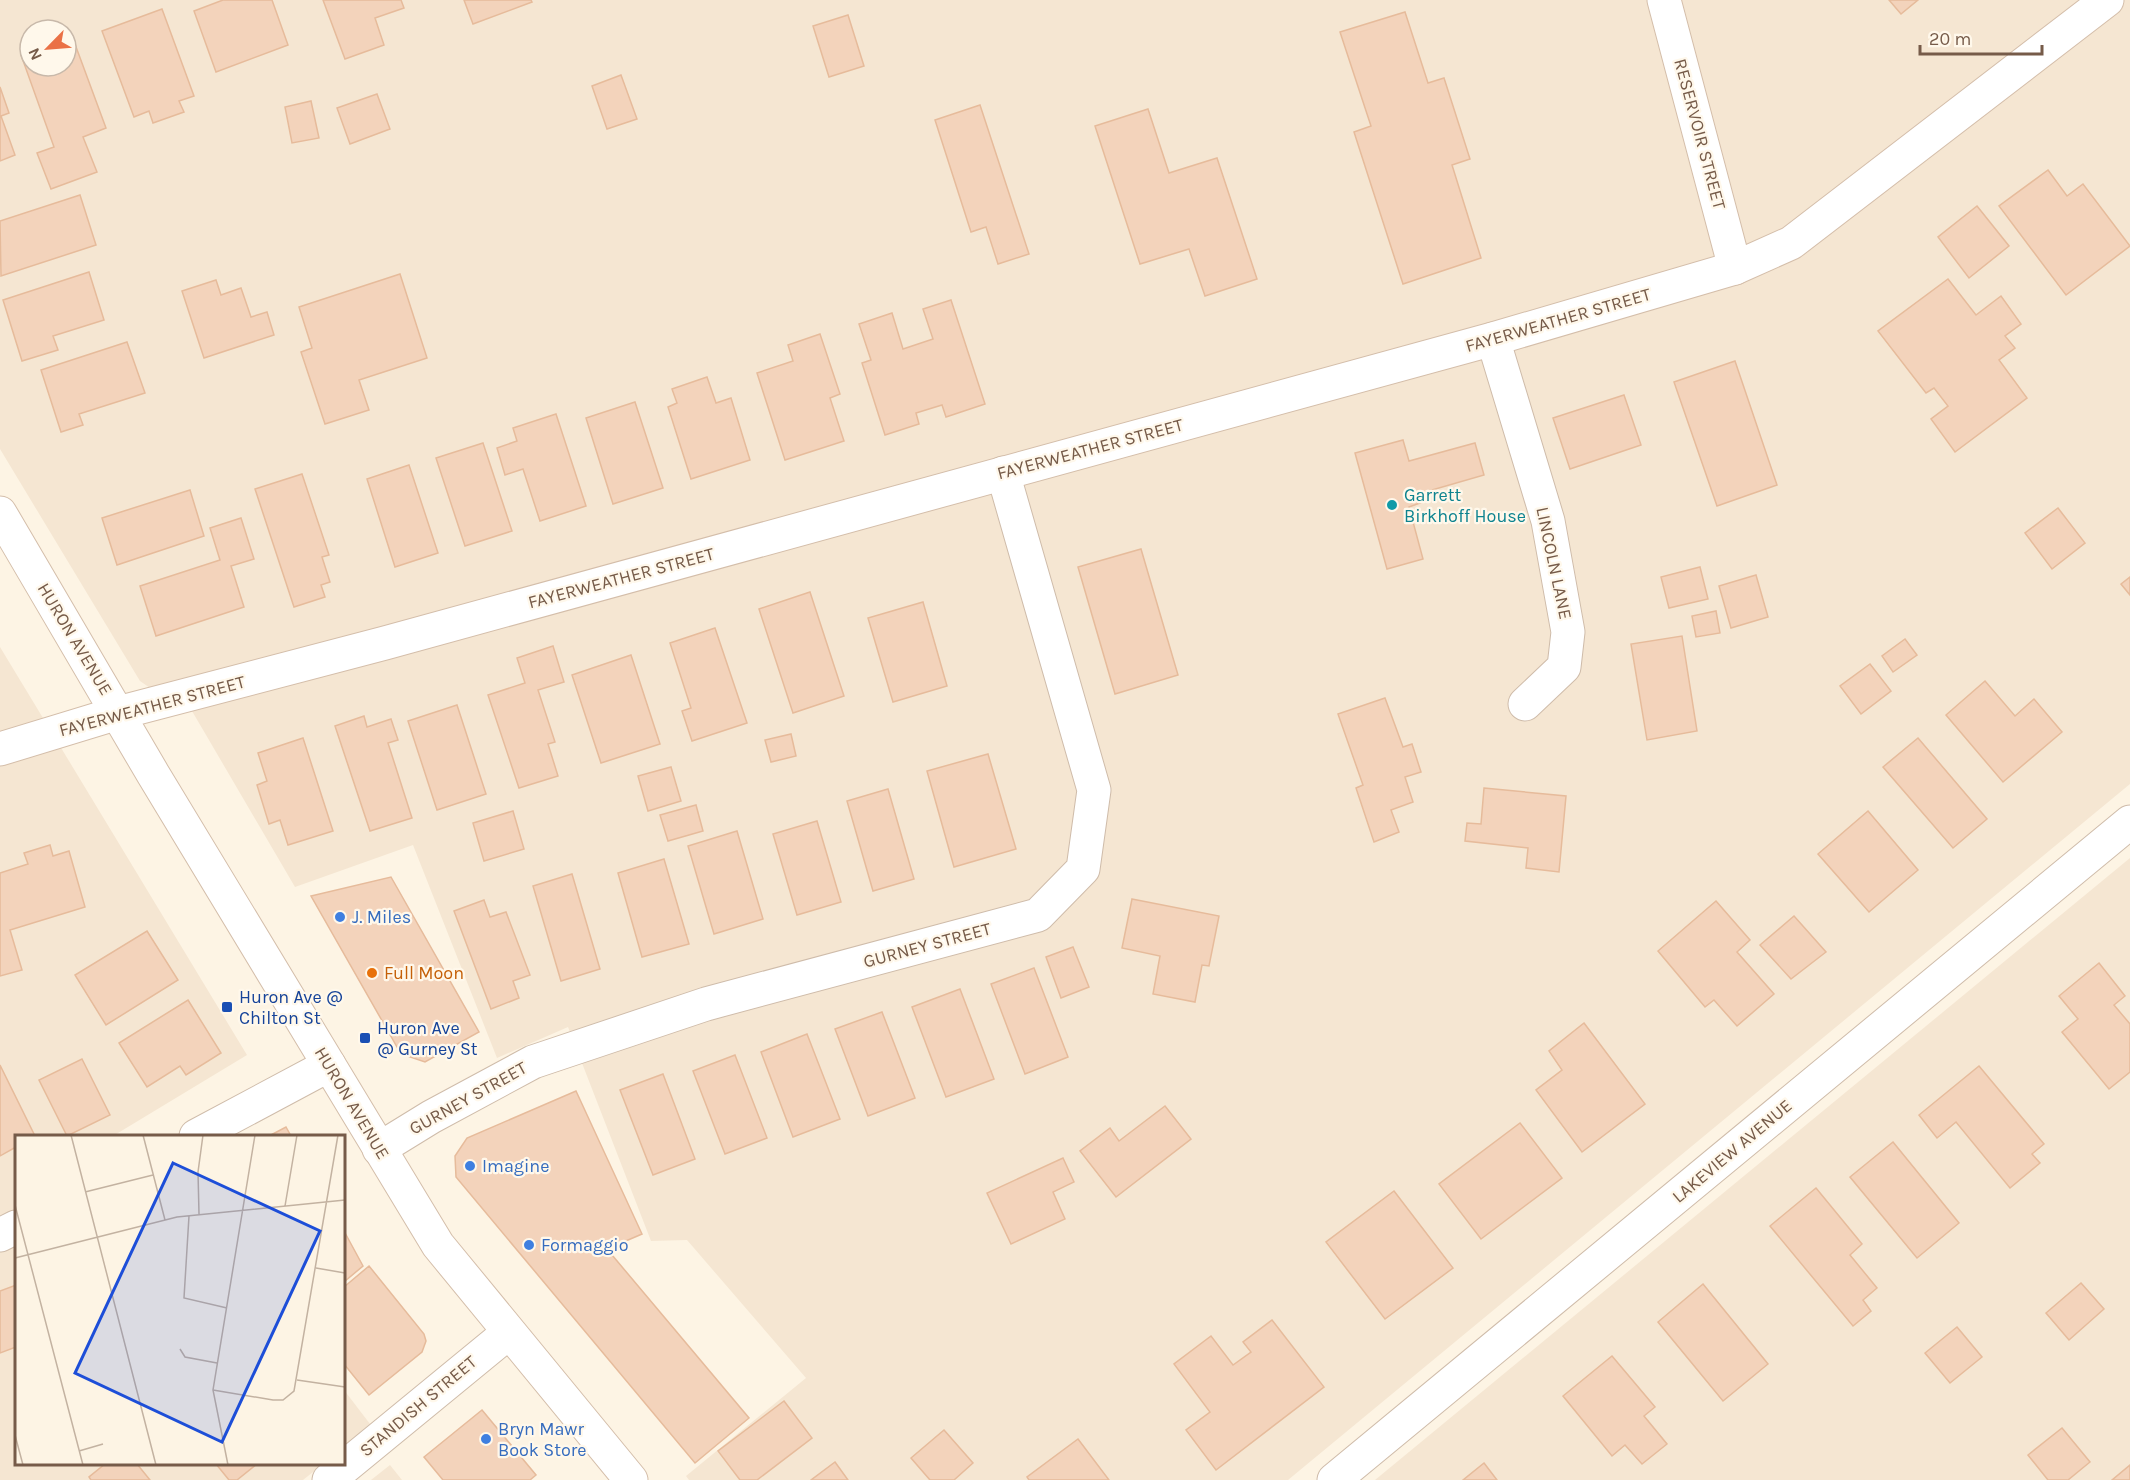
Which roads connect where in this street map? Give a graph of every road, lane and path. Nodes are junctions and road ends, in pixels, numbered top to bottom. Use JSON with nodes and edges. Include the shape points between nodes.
{"nodes":[{"id":1,"x":1664,"y":0,"type":"edge"},
{"id":2,"x":2107,"y":0,"type":"edge"},
{"id":3,"x":1735,"y":268,"type":"junction"},
{"id":4,"x":1493,"y":339,"type":"junction"},
{"id":5,"x":1003,"y":473,"type":"junction"},
{"id":6,"x":0,"y":513,"type":"edge"},
{"id":7,"x":1525,"y":704,"type":"dead end"},
{"id":8,"x":118,"y":713,"type":"junction"},
{"id":9,"x":0,"y":749,"type":"edge"},
{"id":10,"x":2130,"y":822,"type":"edge"},
{"id":11,"x":329,"y":1065,"type":"junction"},
{"id":12,"x":200,"y":1135,"type":"edge"},
{"id":13,"x":379,"y":1149,"type":"junction"},
{"id":14,"x":15,"y":1228,"type":"edge"},
{"id":15,"x":0,"y":1235,"type":"edge"},
{"id":16,"x":508,"y":1333,"type":"junction"},
{"id":17,"x":329,"y":1480,"type":"edge"},
{"id":18,"x":631,"y":1480,"type":"edge"},
{"id":19,"x":1334,"y":1480,"type":"edge"}],
"edges":[{"from":1,"to":3,"type":"street","name":"RESERVOIR STREET"},
{"from":2,"to":3,"type":"street","name":"FAYERWEATHER STREET","via":[[1791,243]]},
{"from":3,"to":4,"type":"street","name":"FAYERWEATHER STREET"},
{"from":4,"to":5,"type":"street","name":"FAYERWEATHER STREET"},
{"from":4,"to":7,"type":"street","name":"LINCOLN LANE","via":[[1548,521],[1568,632],[1564,666]]},
{"from":5,"to":8,"type":"street","name":"FAYERWEATHER STREET"},
{"from":5,"to":13,"type":"street","name":"GURNEY STREET","via":[[1094,790],[1083,869],[1038,915],[706,1004],[533,1062]]},
{"from":6,"to":8,"type":"street","name":"HURON AVENUE"},
{"from":8,"to":9,"type":"street","name":"FAYERWEATHER STREET"},
{"from":8,"to":11,"type":"street","name":"HURON AVENUE"},
{"from":10,"to":19,"type":"street","name":"LAKEVIEW AVENUE"},
{"from":11,"to":12,"type":"street"},
{"from":11,"to":13,"type":"street","name":"HURON AVENUE"},
{"from":13,"to":16,"type":"street","name":"HURON AVENUE","via":[[438,1245]]},
{"from":14,"to":15,"type":"street"},
{"from":16,"to":17,"type":"street","name":"STANDISH STREET"},
{"from":16,"to":18,"type":"street","name":"HURON AVENUE"}]}
